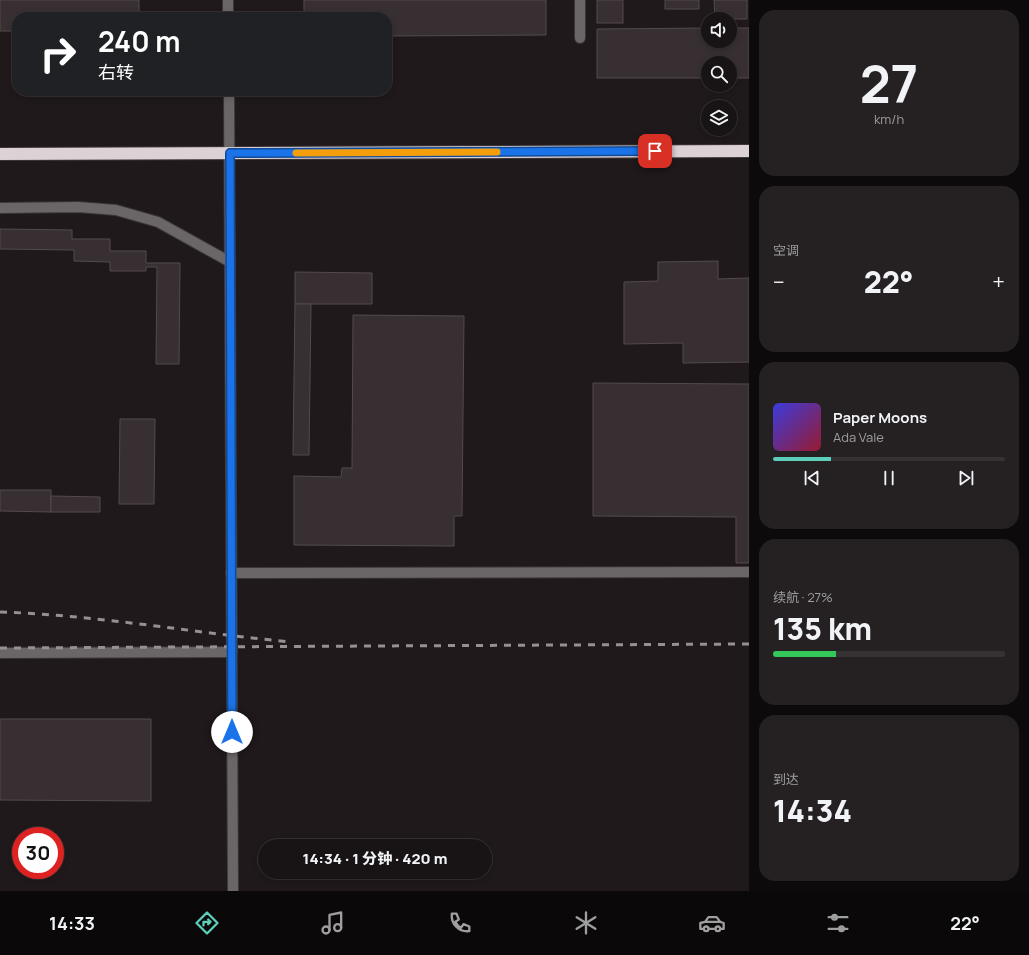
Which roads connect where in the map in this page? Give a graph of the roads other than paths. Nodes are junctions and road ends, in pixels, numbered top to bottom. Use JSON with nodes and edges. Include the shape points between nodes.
{"nodes":[{"id":1,"x":228,"y":0,"type":"edge"},
{"id":2,"x":580,"y":0,"type":"edge"},
{"id":3,"x":228,"y":12,"type":"edge"},
{"id":4,"x":580,"y":38,"type":"dead end"},
{"id":5,"x":229,"y":96,"type":"edge"},
{"id":6,"x":749,"y":151,"type":"edge"},
{"id":7,"x":230,"y":153,"type":"junction"},
{"id":8,"x":0,"y":154,"type":"edge"},
{"id":9,"x":0,"y":208,"type":"edge"},
{"id":10,"x":230,"y":262,"type":"junction"},
{"id":11,"x":749,"y":572,"type":"edge"},
{"id":12,"x":231,"y":573,"type":"junction"},
{"id":13,"x":232,"y":652,"type":"junction"},
{"id":14,"x":0,"y":653,"type":"edge"},
{"id":15,"x":233,"y":891,"type":"edge"}],
"edges":[{"from":1,"to":3,"type":"street"},
{"from":2,"to":4,"type":"street"},
{"from":5,"to":7,"type":"street"},
{"from":6,"to":7,"type":"highway"},
{"from":7,"to":8,"type":"highway"},
{"from":7,"to":10,"type":"street"},
{"from":9,"to":10,"type":"street","via":[[78,207],[116,210],[158,222]]},
{"from":10,"to":12,"type":"street"},
{"from":11,"to":12,"type":"street"},
{"from":12,"to":13,"type":"street"},
{"from":13,"to":14,"type":"street"},
{"from":13,"to":15,"type":"street"}]}
